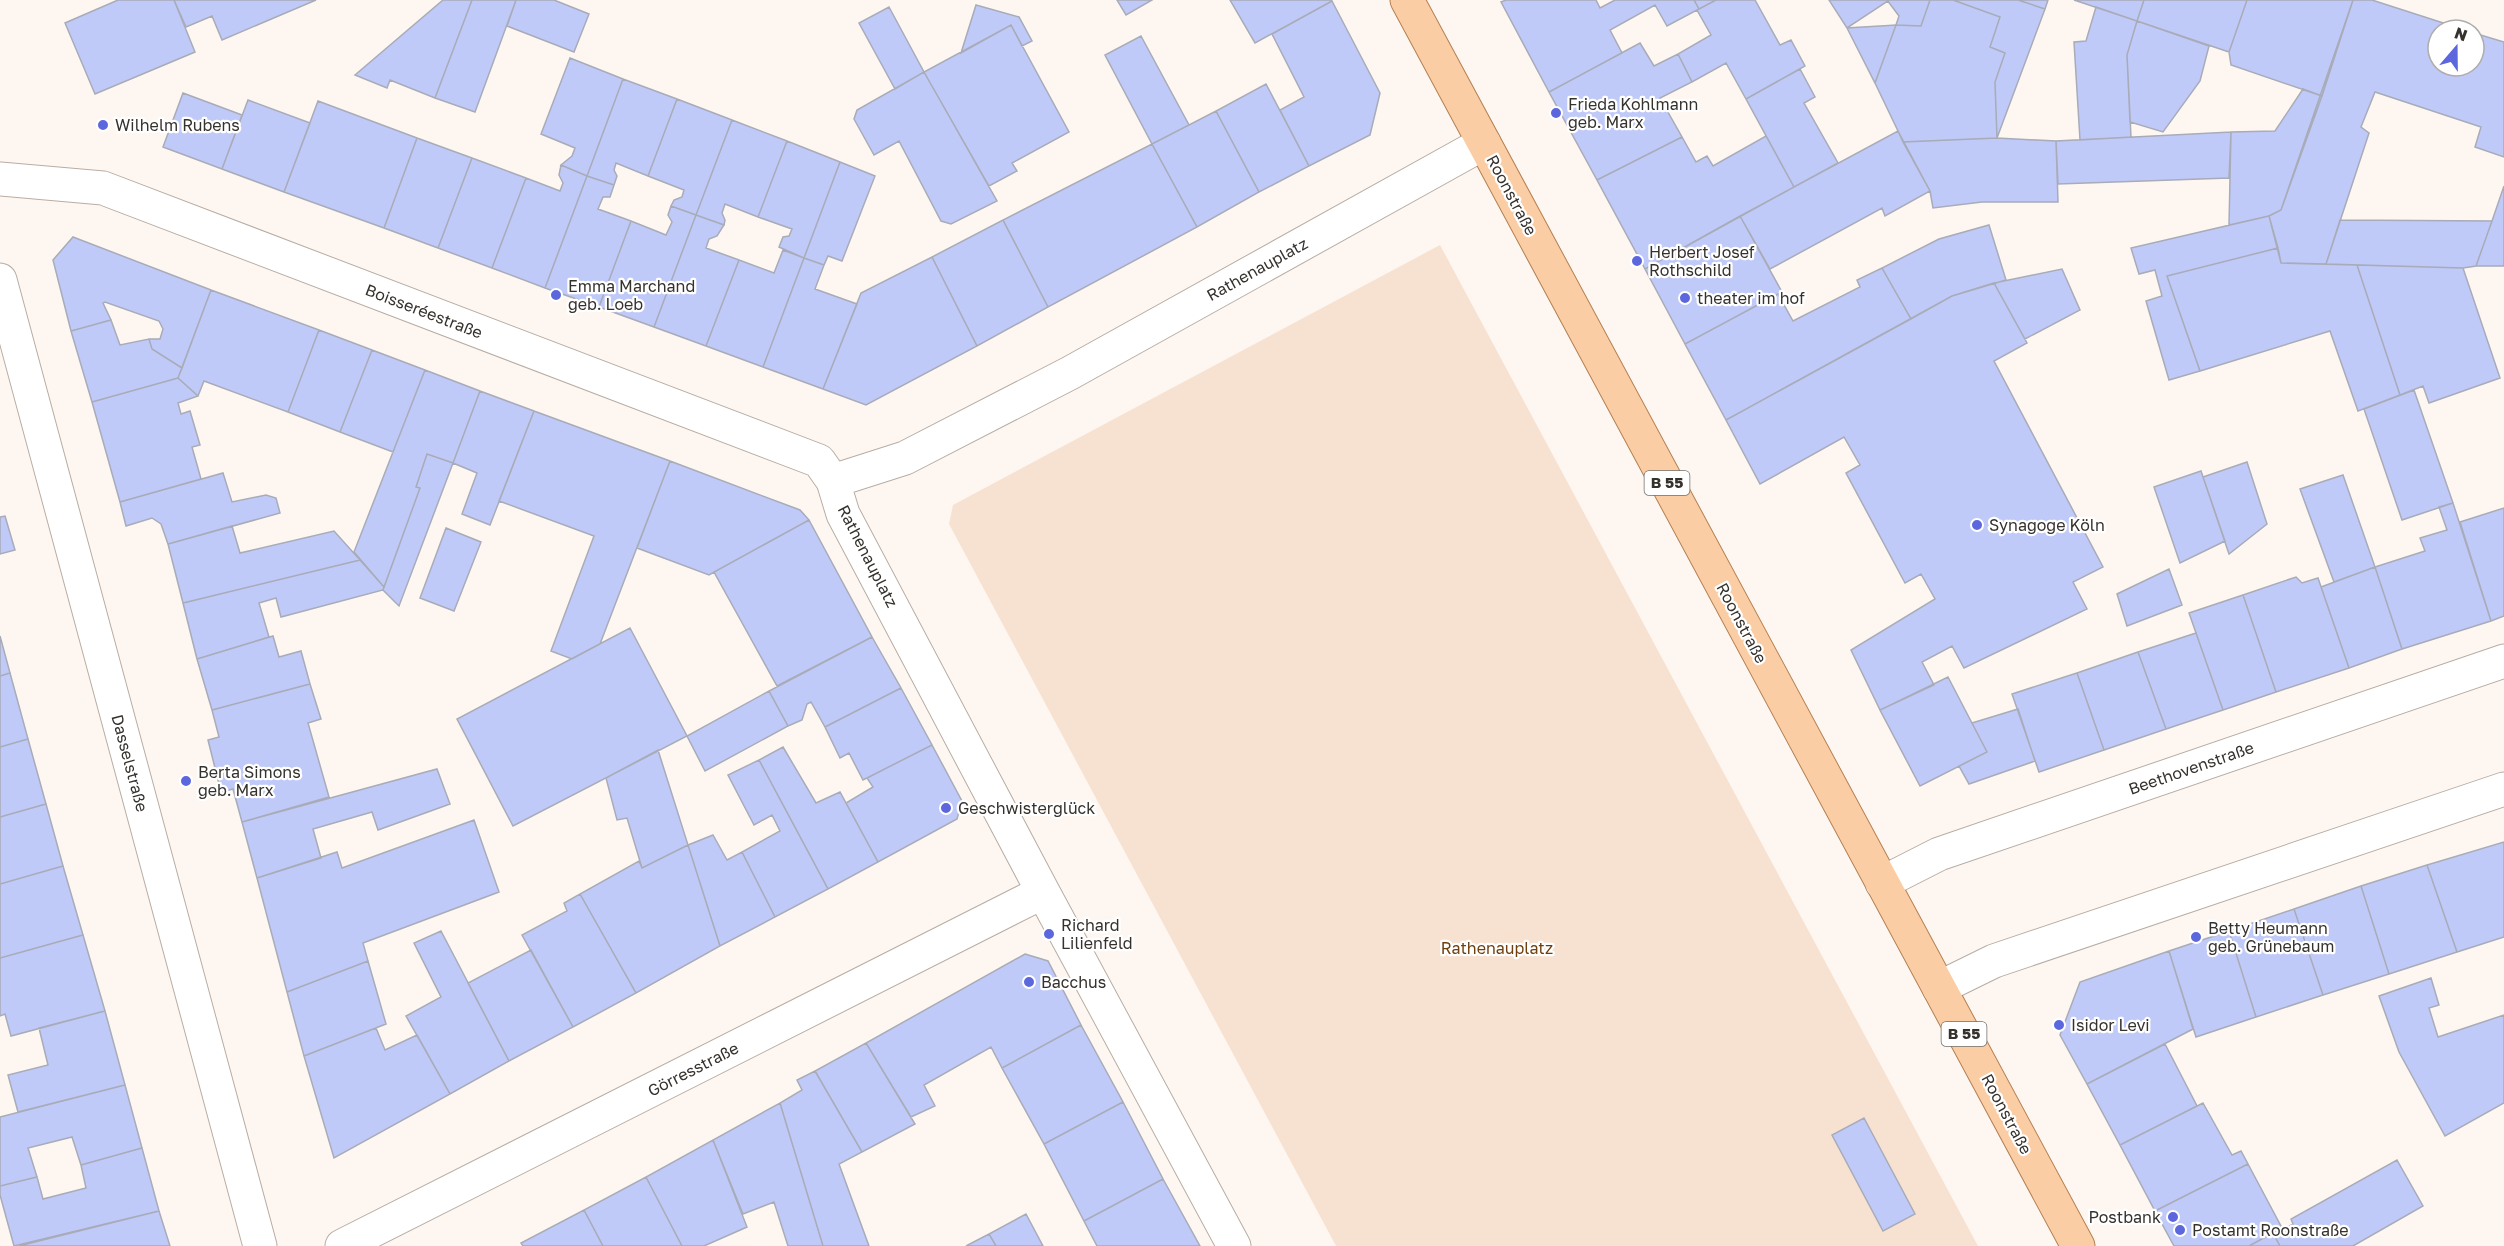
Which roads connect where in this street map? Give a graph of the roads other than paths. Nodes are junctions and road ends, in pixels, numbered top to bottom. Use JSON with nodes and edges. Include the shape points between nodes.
{"nodes":[{"id":1,"x":1407,"y":0,"type":"edge"},
{"id":2,"x":1484,"y":143,"type":"junction"},
{"id":3,"x":0,"y":179,"type":"edge"},
{"id":4,"x":0,"y":280,"type":"edge"},
{"id":5,"x":833,"y":481,"type":"junction"},
{"id":6,"x":2504,"y":661,"type":"edge"},
{"id":7,"x":2504,"y":789,"type":"edge"},
{"id":8,"x":1882,"y":883,"type":"junction"},
{"id":9,"x":1043,"y":892,"type":"junction"},
{"id":10,"x":1939,"y":988,"type":"junction"},
{"id":11,"x":260,"y":1246,"type":"edge"},
{"id":12,"x":342,"y":1246,"type":"edge"},
{"id":13,"x":1234,"y":1246,"type":"edge"},
{"id":14,"x":2078,"y":1246,"type":"edge"}],
"edges":[{"from":1,"to":2,"type":"main road","name":"Roonstraße","number":"B 55"},
{"from":2,"to":5,"type":"street","name":"Rathenauplatz","via":[[1070,373],[916,453]]},
{"from":2,"to":8,"type":"main road","name":"Roonstraße","number":"B 55"},
{"from":3,"to":5,"type":"street","name":"Boisseréestraße","via":[[103,188],[819,461]]},
{"from":4,"to":11,"type":"street","name":"Dasselstraße"},
{"from":5,"to":9,"type":"street","name":"Rathenauplatz","via":[[843,514]]},
{"from":6,"to":8,"type":"street","name":"Beethovenstraße","via":[[1939,854]]},
{"from":7,"to":10,"type":"street","via":[[1994,961]]},
{"from":8,"to":10,"type":"main road","name":"Roonstraße","number":"B 55"},
{"from":9,"to":12,"type":"street","name":"Görresstraße"},
{"from":9,"to":13,"type":"street","name":"Rathenauplatz"},
{"from":10,"to":14,"type":"main road","name":"Roonstraße","number":"B 55"}]}
